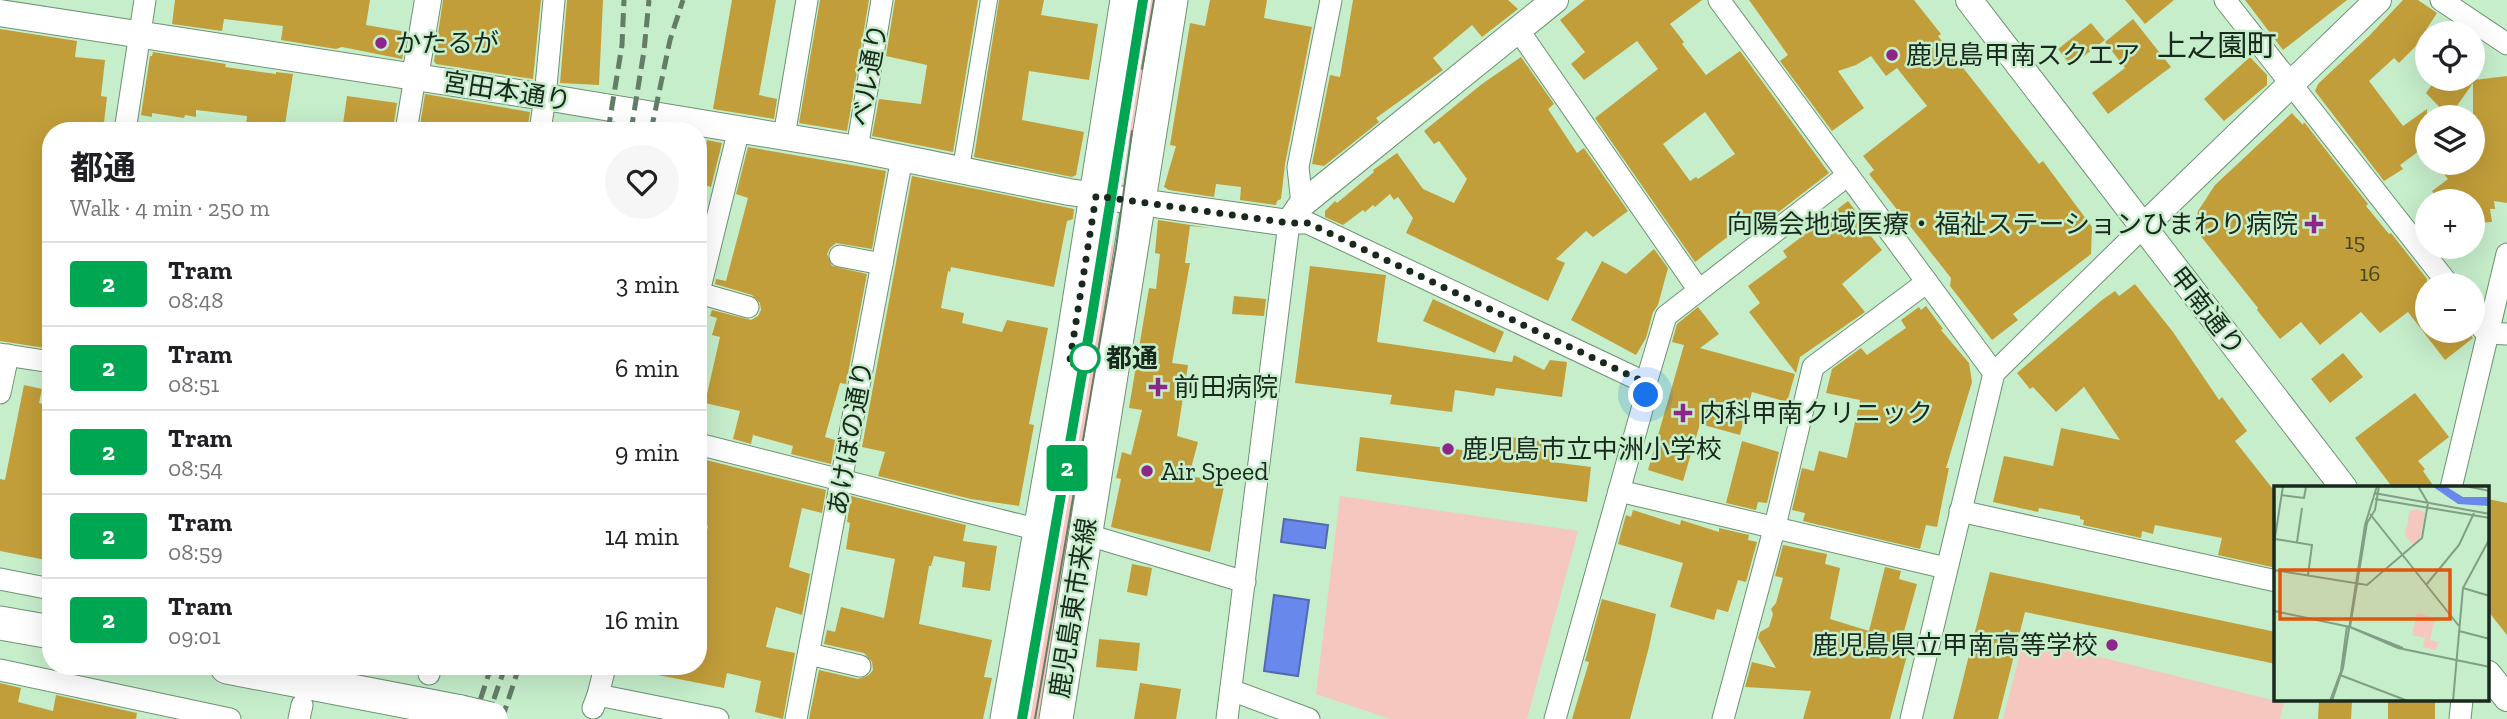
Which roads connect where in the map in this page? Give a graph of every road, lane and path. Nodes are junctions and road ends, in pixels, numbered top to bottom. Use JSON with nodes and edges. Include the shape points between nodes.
{"nodes":[{"id":1,"x":145,"y":0,"type":"edge"},
{"id":2,"x":428,"y":0,"type":"edge"},
{"id":3,"x":554,"y":0,"type":"edge"},
{"id":4,"x":807,"y":0,"type":"edge"},
{"id":5,"x":882,"y":0,"type":"edge"},
{"id":6,"x":989,"y":0,"type":"edge"},
{"id":7,"x":1127,"y":0,"type":"edge"},
{"id":8,"x":1171,"y":0,"type":"edge"},
{"id":9,"x":1331,"y":0,"type":"edge"},
{"id":10,"x":1555,"y":0,"type":"edge"},
{"id":11,"x":1719,"y":0,"type":"edge"},
{"id":12,"x":1969,"y":0,"type":"edge"},
{"id":13,"x":2225,"y":0,"type":"edge"},
{"id":14,"x":2378,"y":0,"type":"edge"},
{"id":15,"x":2441,"y":0,"type":"edge"},
{"id":16,"x":0,"y":13,"type":"edge"},
{"id":17,"x":1519,"y":31,"type":"junction"},
{"id":18,"x":140,"y":33,"type":"junction"},
{"id":19,"x":2507,"y":44,"type":"edge"},
{"id":20,"x":415,"y":77,"type":"junction"},
{"id":21,"x":2291,"y":86,"type":"junction"},
{"id":22,"x":545,"y":97,"type":"junction"},
{"id":23,"x":126,"y":122,"type":"edge"},
{"id":24,"x":408,"y":122,"type":"edge"},
{"id":25,"x":541,"y":122,"type":"edge"},
{"id":26,"x":692,"y":122,"type":"edge"},
{"id":27,"x":707,"y":125,"type":"edge"},
{"id":28,"x":739,"y":130,"type":"junction"},
{"id":29,"x":784,"y":136,"type":"junction"},
{"id":30,"x":857,"y":149,"type":"junction"},
{"id":31,"x":902,"y":158,"type":"junction"},
{"id":32,"x":961,"y":168,"type":"junction"},
{"id":33,"x":1848,"y":175,"type":"junction"},
{"id":34,"x":1096,"y":196,"type":"junction"},
{"id":35,"x":1139,"y":203,"type":"junction"},
{"id":36,"x":1296,"y":213,"type":"junction"},
{"id":37,"x":2143,"y":227,"type":"junction"},
{"id":38,"x":2507,"y":254,"type":"edge"},
{"id":39,"x":841,"y":256,"type":"dead end"},
{"id":40,"x":707,"y":262,"type":"edge"},
{"id":41,"x":882,"y":264,"type":"junction"},
{"id":42,"x":2439,"y":273,"type":"edge"},
{"id":43,"x":1927,"y":282,"type":"junction"},
{"id":44,"x":1698,"y":289,"type":"junction"},
{"id":45,"x":707,"y":297,"type":"edge"},
{"id":46,"x":748,"y":307,"type":"dead end"},
{"id":47,"x":2497,"y":334,"type":"edge"},
{"id":48,"x":4,"y":355,"type":"edge"},
{"id":49,"x":42,"y":361,"type":"edge"},
{"id":50,"x":1994,"y":373,"type":"junction"},
{"id":51,"x":1646,"y":383,"type":"junction"},
{"id":52,"x":0,"y":393,"type":"edge"},
{"id":53,"x":707,"y":446,"type":"edge"},
{"id":54,"x":843,"y":482,"type":"junction"},
{"id":55,"x":2342,"y":486,"type":"edge"},
{"id":56,"x":2452,"y":486,"type":"edge"},
{"id":57,"x":1619,"y":491,"type":"junction"},
{"id":58,"x":1959,"y":511,"type":"junction"},
{"id":59,"x":1775,"y":526,"type":"junction"},
{"id":60,"x":1039,"y":530,"type":"junction"},
{"id":61,"x":1085,"y":534,"type":"junction"},
{"id":62,"x":1946,"y":568,"type":"junction"},
{"id":63,"x":0,"y":579,"type":"edge"},
{"id":64,"x":2274,"y":581,"type":"edge"},
{"id":65,"x":1245,"y":582,"type":"junction"},
{"id":66,"x":42,"y":587,"type":"edge"},
{"id":67,"x":0,"y":622,"type":"edge"},
{"id":68,"x":42,"y":630,"type":"edge"},
{"id":69,"x":809,"y":654,"type":"junction"},
{"id":70,"x":860,"y":666,"type":"dead end"},
{"id":71,"x":0,"y":670,"type":"edge"},
{"id":72,"x":268,"y":675,"type":"edge"},
{"id":73,"x":603,"y":675,"type":"edge"},
{"id":74,"x":2490,"y":677,"type":"edge"},
{"id":75,"x":1231,"y":690,"type":"junction"},
{"id":76,"x":2507,"y":698,"type":"edge"},
{"id":77,"x":476,"y":716,"type":"edge"},
{"id":78,"x":230,"y":719,"type":"edge"},
{"id":79,"x":718,"y":719,"type":"edge"},
{"id":80,"x":796,"y":719,"type":"edge"},
{"id":81,"x":1007,"y":719,"type":"edge"},
{"id":82,"x":1055,"y":719,"type":"edge"},
{"id":83,"x":1227,"y":719,"type":"edge"},
{"id":84,"x":1309,"y":719,"type":"edge"},
{"id":85,"x":1555,"y":719,"type":"edge"},
{"id":86,"x":1723,"y":719,"type":"edge"},
{"id":87,"x":1911,"y":719,"type":"edge"}],
"edges":[{"from":1,"to":18,"type":"street"},
{"from":2,"to":20,"type":"street"},
{"from":3,"to":22,"type":"street"},
{"from":4,"to":29,"type":"street"},
{"from":5,"to":30,"type":"street","name":"ベル通り"},
{"from":6,"to":32,"type":"street"},
{"from":7,"to":34,"type":"main road","name":"鹿児島東市来線"},
{"from":8,"to":35,"type":"main road","name":"鹿児島東市来線"},
{"from":9,"to":36,"type":"street","via":[[1298,167]]},
{"from":10,"to":17,"type":"street"},
{"from":11,"to":33,"type":"street"},
{"from":12,"to":37,"type":"street","name":"甲南通り"},
{"from":13,"to":21,"type":"street"},
{"from":14,"to":21,"type":"street"},
{"from":15,"to":19,"type":"street"},
{"from":16,"to":18,"type":"street","name":"宮田本通り"},
{"from":17,"to":36,"type":"street"},
{"from":17,"to":44,"type":"street"},
{"from":18,"to":20,"type":"street","name":"宮田本通り"},
{"from":18,"to":23,"type":"street"},
{"from":20,"to":22,"type":"street","name":"宮田本通り"},
{"from":20,"to":24,"type":"street"},
{"from":21,"to":37,"type":"street"},
{"from":21,"to":42,"type":"street"},
{"from":22,"to":25,"type":"street"},
{"from":22,"to":26,"type":"street","name":"宮田本通り"},
{"from":27,"to":28,"type":"street","name":"宮田本通り"},
{"from":28,"to":29,"type":"street","name":"宮田本通り"},
{"from":28,"to":40,"type":"street"},
{"from":29,"to":30,"type":"street","name":"宮田本通り"},
{"from":30,"to":31,"type":"street","name":"宮田本通り"},
{"from":31,"to":32,"type":"street","name":"宮田本通り"},
{"from":31,"to":41,"type":"street","name":"あけぼの通り"},
{"from":32,"to":34,"type":"street","name":"宮田本通り"},
{"from":33,"to":43,"type":"street"},
{"from":33,"to":44,"type":"street"},
{"from":34,"to":35,"type":"street","name":"宮田本通り"},
{"from":34,"to":60,"type":"main road","name":"鹿児島東市来線"},
{"from":35,"to":36,"type":"street","name":"宮田本通り"},
{"from":35,"to":61,"type":"main road","name":"鹿児島東市来線"},
{"from":36,"to":51,"type":"street","via":[[1308,223]]},
{"from":36,"to":65,"type":"street"},
{"from":37,"to":50,"type":"street"},
{"from":37,"to":55,"type":"street","name":"甲南通り"},
{"from":38,"to":47,"type":"street"},
{"from":39,"to":41,"type":"street"},
{"from":41,"to":54,"type":"street","name":"あけぼの通り"},
{"from":43,"to":50,"type":"street"},
{"from":43,"to":59,"type":"street","via":[[1814,367]]},
{"from":44,"to":51,"type":"street","via":[[1666,316]]},
{"from":45,"to":46,"type":"street"},
{"from":47,"to":56,"type":"street"},
{"from":48,"to":49,"type":"street"},
{"from":48,"to":52,"type":"street"},
{"from":50,"to":58,"type":"street"},
{"from":51,"to":57,"type":"street"},
{"from":53,"to":54,"type":"street"},
{"from":54,"to":60,"type":"street"},
{"from":54,"to":69,"type":"street","name":"あけぼの通り"},
{"from":57,"to":59,"type":"street"},
{"from":57,"to":85,"type":"street"},
{"from":58,"to":62,"type":"street"},
{"from":58,"to":64,"type":"street"},
{"from":59,"to":62,"type":"street"},
{"from":59,"to":86,"type":"street"},
{"from":60,"to":81,"type":"main road","name":"鹿児島東市来線"},
{"from":61,"to":65,"type":"street"},
{"from":61,"to":82,"type":"main road","name":"鹿児島東市来線"},
{"from":62,"to":87,"type":"street"},
{"from":63,"to":66,"type":"street"},
{"from":65,"to":75,"type":"street"},
{"from":67,"to":68,"type":"main road"},
{"from":69,"to":70,"type":"street"},
{"from":69,"to":80,"type":"street","name":"あけぼの通り"},
{"from":71,"to":78,"type":"street"},
{"from":72,"to":77,"type":"main road"},
{"from":73,"to":79,"type":"street","via":[[596,701]]},
{"from":74,"to":76,"type":"street"},
{"from":75,"to":83,"type":"street"},
{"from":75,"to":84,"type":"street"}]}
